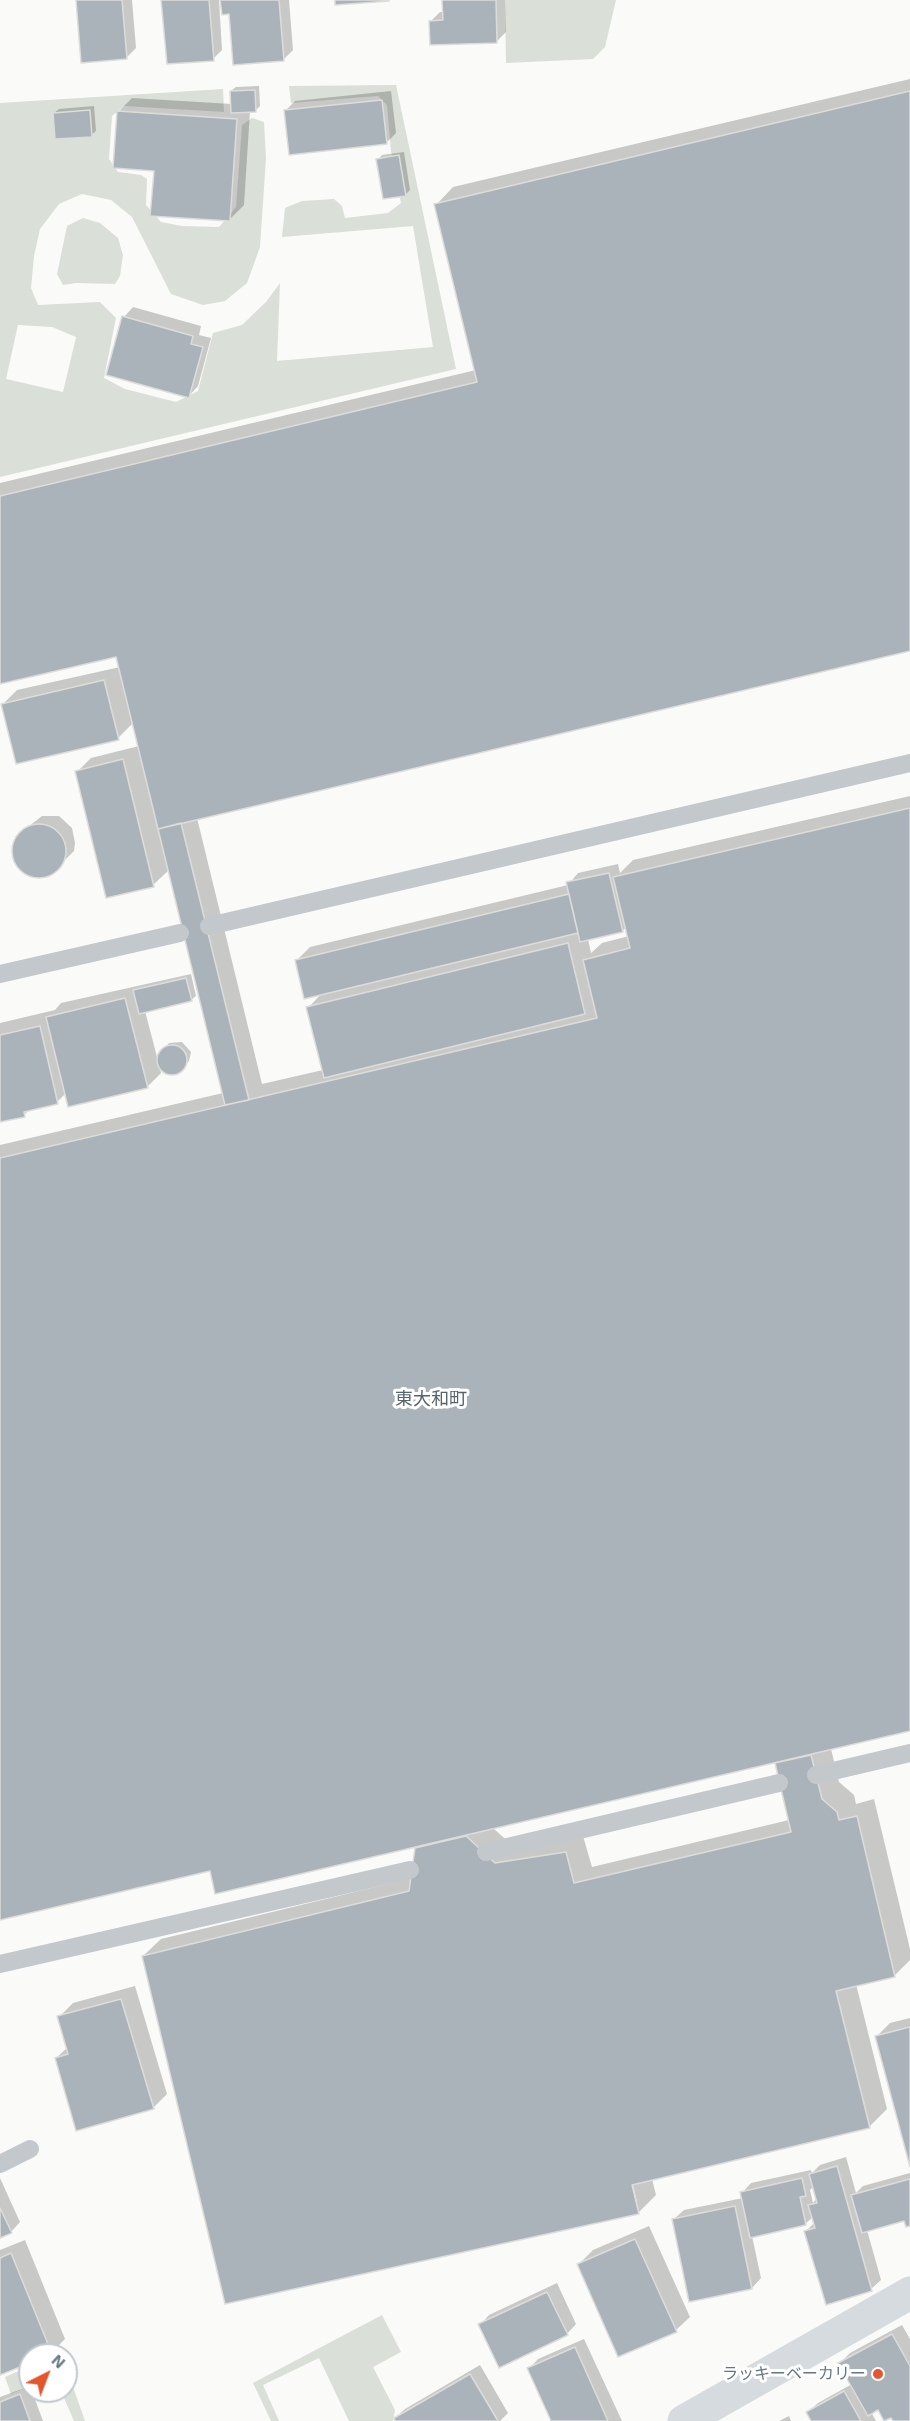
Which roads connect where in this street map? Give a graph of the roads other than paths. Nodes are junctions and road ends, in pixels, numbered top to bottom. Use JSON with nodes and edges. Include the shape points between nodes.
{"nodes":[{"id":1,"x":910,"y":763,"type":"edge"},
{"id":2,"x":209,"y":926,"type":"dead end"},
{"id":3,"x":180,"y":933,"type":"dead end"},
{"id":4,"x":0,"y":974,"type":"edge"},
{"id":5,"x":910,"y":1753,"type":"edge"},
{"id":6,"x":816,"y":1775,"type":"dead end"},
{"id":7,"x":779,"y":1783,"type":"dead end"},
{"id":8,"x":486,"y":1852,"type":"dead end"},
{"id":9,"x":410,"y":1870,"type":"dead end"},
{"id":10,"x":0,"y":1964,"type":"edge"},
{"id":11,"x":30,"y":2149,"type":"dead end"},
{"id":12,"x":0,"y":2164,"type":"edge"},
{"id":13,"x":910,"y":2293,"type":"edge"},
{"id":14,"x":684,"y":2421,"type":"edge"}],
"edges":[{"from":1,"to":2,"type":"lane"},
{"from":3,"to":4,"type":"lane"},
{"from":5,"to":6,"type":"lane"},
{"from":7,"to":8,"type":"lane"},
{"from":9,"to":10,"type":"lane"},
{"from":11,"to":12,"type":"lane"},
{"from":13,"to":14,"type":"street"}]}
